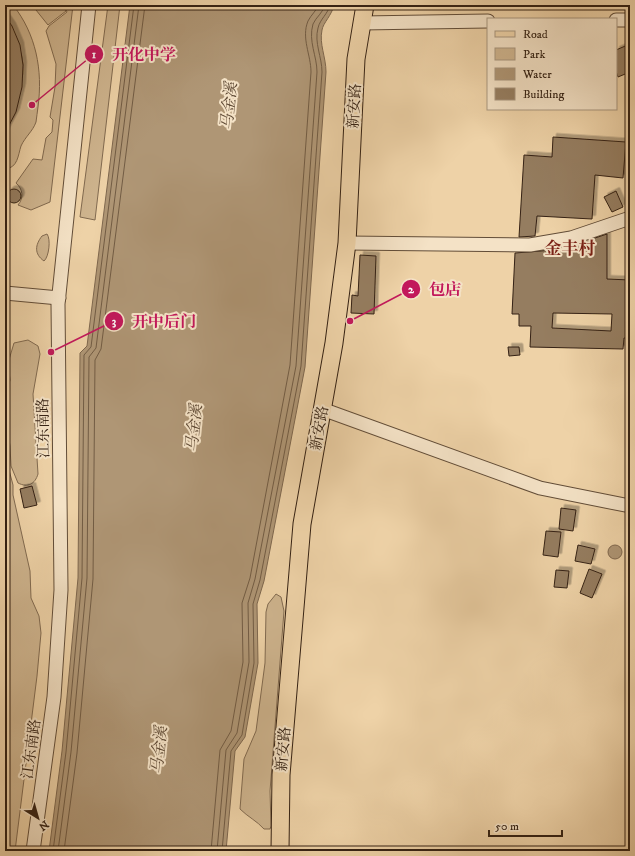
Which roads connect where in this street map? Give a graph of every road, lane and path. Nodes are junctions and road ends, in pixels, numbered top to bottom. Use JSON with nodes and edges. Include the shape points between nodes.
{"nodes":[{"id":1,"x":89,"y":5,"type":"edge"},
{"id":2,"x":365,"y":5,"type":"edge"},
{"id":3,"x":617,"y":20,"type":"edge"},
{"id":4,"x":630,"y":20,"type":"edge"},
{"id":5,"x":487,"y":21,"type":"edge"},
{"id":6,"x":362,"y":23,"type":"junction"},
{"id":7,"x":630,"y":218,"type":"edge"},
{"id":8,"x":348,"y":243,"type":"junction"},
{"id":9,"x":5,"y":293,"type":"edge"},
{"id":10,"x":59,"y":298,"type":"junction"},
{"id":11,"x":322,"y":409,"type":"junction"},
{"id":12,"x":630,"y":506,"type":"edge"},
{"id":13,"x":32,"y":851,"type":"edge"},
{"id":14,"x":280,"y":851,"type":"edge"}],
"edges":[{"from":1,"to":10,"type":"street","name":"江东南路"},
{"from":2,"to":6,"type":"main road","name":"新安路"},
{"from":3,"to":4,"type":"street"},
{"from":5,"to":6,"type":"street"},
{"from":6,"to":8,"type":"main road","name":"新安路","via":[[356,59]]},
{"from":7,"to":8,"type":"street","via":[[571,238],[530,245]]},
{"from":8,"to":11,"type":"main road","name":"新安路"},
{"from":9,"to":10,"type":"street"},
{"from":10,"to":13,"type":"street","name":"江东南路","via":[[61,590],[54,697]]},
{"from":11,"to":12,"type":"street","via":[[540,488]]},
{"from":11,"to":14,"type":"main road","name":"新安路","via":[[302,524],[281,775]]}]}
